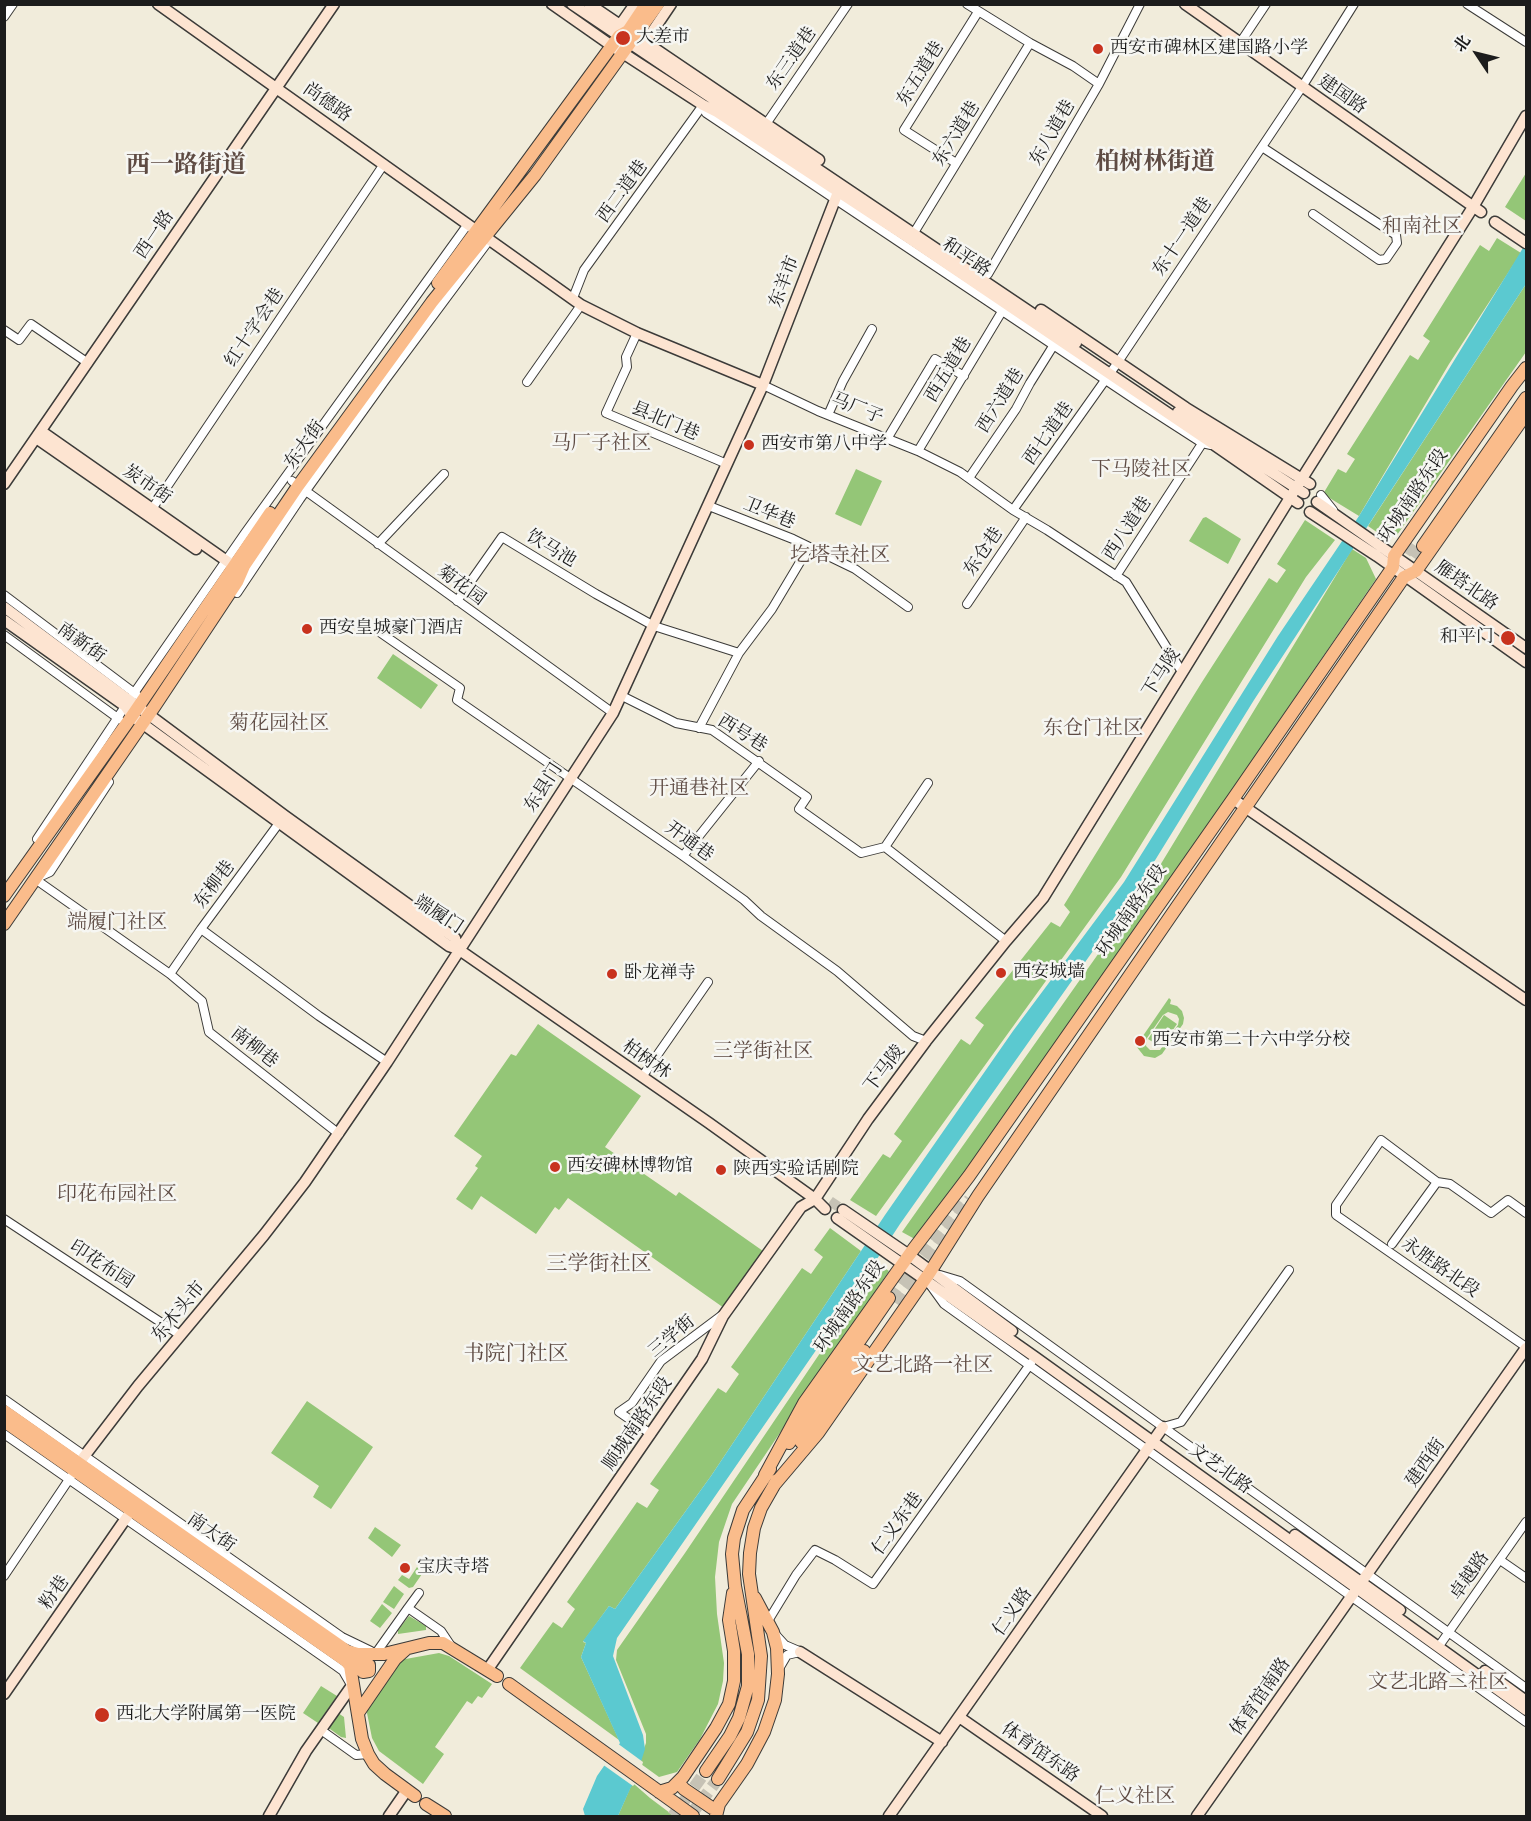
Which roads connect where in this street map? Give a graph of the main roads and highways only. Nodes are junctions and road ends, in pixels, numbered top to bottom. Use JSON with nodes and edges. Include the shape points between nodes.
{"nodes":[{"id":1,"x":646,"y":4,"type":"edge"},
{"id":2,"x":658,"y":4,"type":"edge"},
{"id":3,"x":626,"y":42,"type":"junction"},
{"id":4,"x":1527,"y":368,"type":"edge"},
{"id":5,"x":1527,"y":379,"type":"edge"},
{"id":6,"x":1527,"y":398,"type":"edge"},
{"id":7,"x":1527,"y":414,"type":"edge"},
{"id":8,"x":299,"y":486,"type":"junction"},
{"id":9,"x":139,"y":714,"type":"junction"},
{"id":10,"x":4,"y":897,"type":"edge"},
{"id":11,"x":4,"y":924,"type":"edge"},
{"id":12,"x":4,"y":1411,"type":"edge"},
{"id":13,"x":4,"y":1421,"type":"edge"},
{"id":14,"x":77,"y":1467,"type":"junction"},
{"id":15,"x":765,"y":1475,"type":"junction"},
{"id":16,"x":774,"y":1485,"type":"junction"},
{"id":17,"x":735,"y":1586,"type":"junction"},
{"id":18,"x":751,"y":1590,"type":"junction"},
{"id":19,"x":406,"y":1649,"type":"junction"},
{"id":20,"x":342,"y":1653,"type":"junction"},
{"id":21,"x":492,"y":1673,"type":"road end"},
{"id":22,"x":509,"y":1684,"type":"dead end"},
{"id":23,"x":358,"y":1708,"type":"junction"},
{"id":24,"x":706,"y":1771,"type":"tunnel mouth"},
{"id":25,"x":718,"y":1779,"type":"tunnel mouth"},
{"id":26,"x":678,"y":1782,"type":"junction"},
{"id":27,"x":659,"y":1792,"type":"junction"},
{"id":28,"x":411,"y":1793,"type":"road end"},
{"id":29,"x":426,"y":1804,"type":"dead end"},
{"id":30,"x":717,"y":1812,"type":"edge"},
{"id":31,"x":445,"y":1816,"type":"edge"},
{"id":32,"x":693,"y":1816,"type":"edge"}],
"edges":[{"from":1,"to":3,"type":"main road","name":"东大街"},
{"from":2,"to":3,"type":"main road","name":"东大街"},
{"from":3,"to":8,"type":"main road","name":"东大街","via":[[480,233]]},
{"from":4,"to":15,"type":"main road","name":"环城南路东段","via":[[1233,799],[969,1176],[901,1256],[804,1403]]},
{"from":5,"to":6,"type":"main road","name":"环城南路东段","via":[[1419,542]]},
{"from":7,"to":16,"type":"main road","name":"环城南路东段","via":[[1416,571],[1404,577],[818,1433]]},
{"from":8,"to":9,"type":"main road","name":"东大街","via":[[237,582]]},
{"from":8,"to":9,"type":"main road","name":"东大街","via":[[228,566]]},
{"from":9,"to":10,"type":"main road","name":"东大街"},
{"from":9,"to":11,"type":"main road","name":"东大街"},
{"from":12,"to":14,"type":"main road","name":"南大街"},
{"from":13,"to":14,"type":"main road","name":"南大街"},
{"from":14,"to":20,"type":"main road","name":"南大街"},
{"from":14,"to":20,"type":"main road","name":"南大街","via":[[129,1515]]},
{"from":15,"to":16,"type":"main road","name":"环城南路东段","via":[[893,1301]]},
{"from":15,"to":17,"type":"main road","name":"环城南路东段","via":[[738,1524],[732,1554]]},
{"from":16,"to":18,"type":"main road","name":"环城南路东段","via":[[754,1528]]},
{"from":17,"to":24,"type":"main road","name":"环城南路东段","via":[[748,1654],[748,1686],[739,1718]]},
{"from":17,"to":26,"type":"main road","via":[[729,1620],[735,1681],[729,1704]]},
{"from":18,"to":25,"type":"main road","name":"环城南路东段","via":[[761,1656],[758,1700],[747,1732]]},
{"from":18,"to":30,"type":"main road","via":[[771,1627],[777,1648],[775,1700],[764,1732]]},
{"from":19,"to":20,"type":"main road","name":"南大街","via":[[377,1654]]},
{"from":19,"to":21,"type":"main road","name":"南大街","via":[[436,1642],[451,1646]]},
{"from":19,"to":23,"type":"main road"},
{"from":20,"to":23,"type":"main road","name":"南大街","via":[[350,1666]]},
{"from":22,"to":27,"type":"main road"},
{"from":23,"to":28,"type":"main road","name":"南大街","via":[[362,1739],[374,1764]]},
{"from":26,"to":27,"type":"main road"},
{"from":26,"to":30,"type":"main road"},
{"from":27,"to":32,"type":"main road"},
{"from":29,"to":31,"type":"main road"}]}
